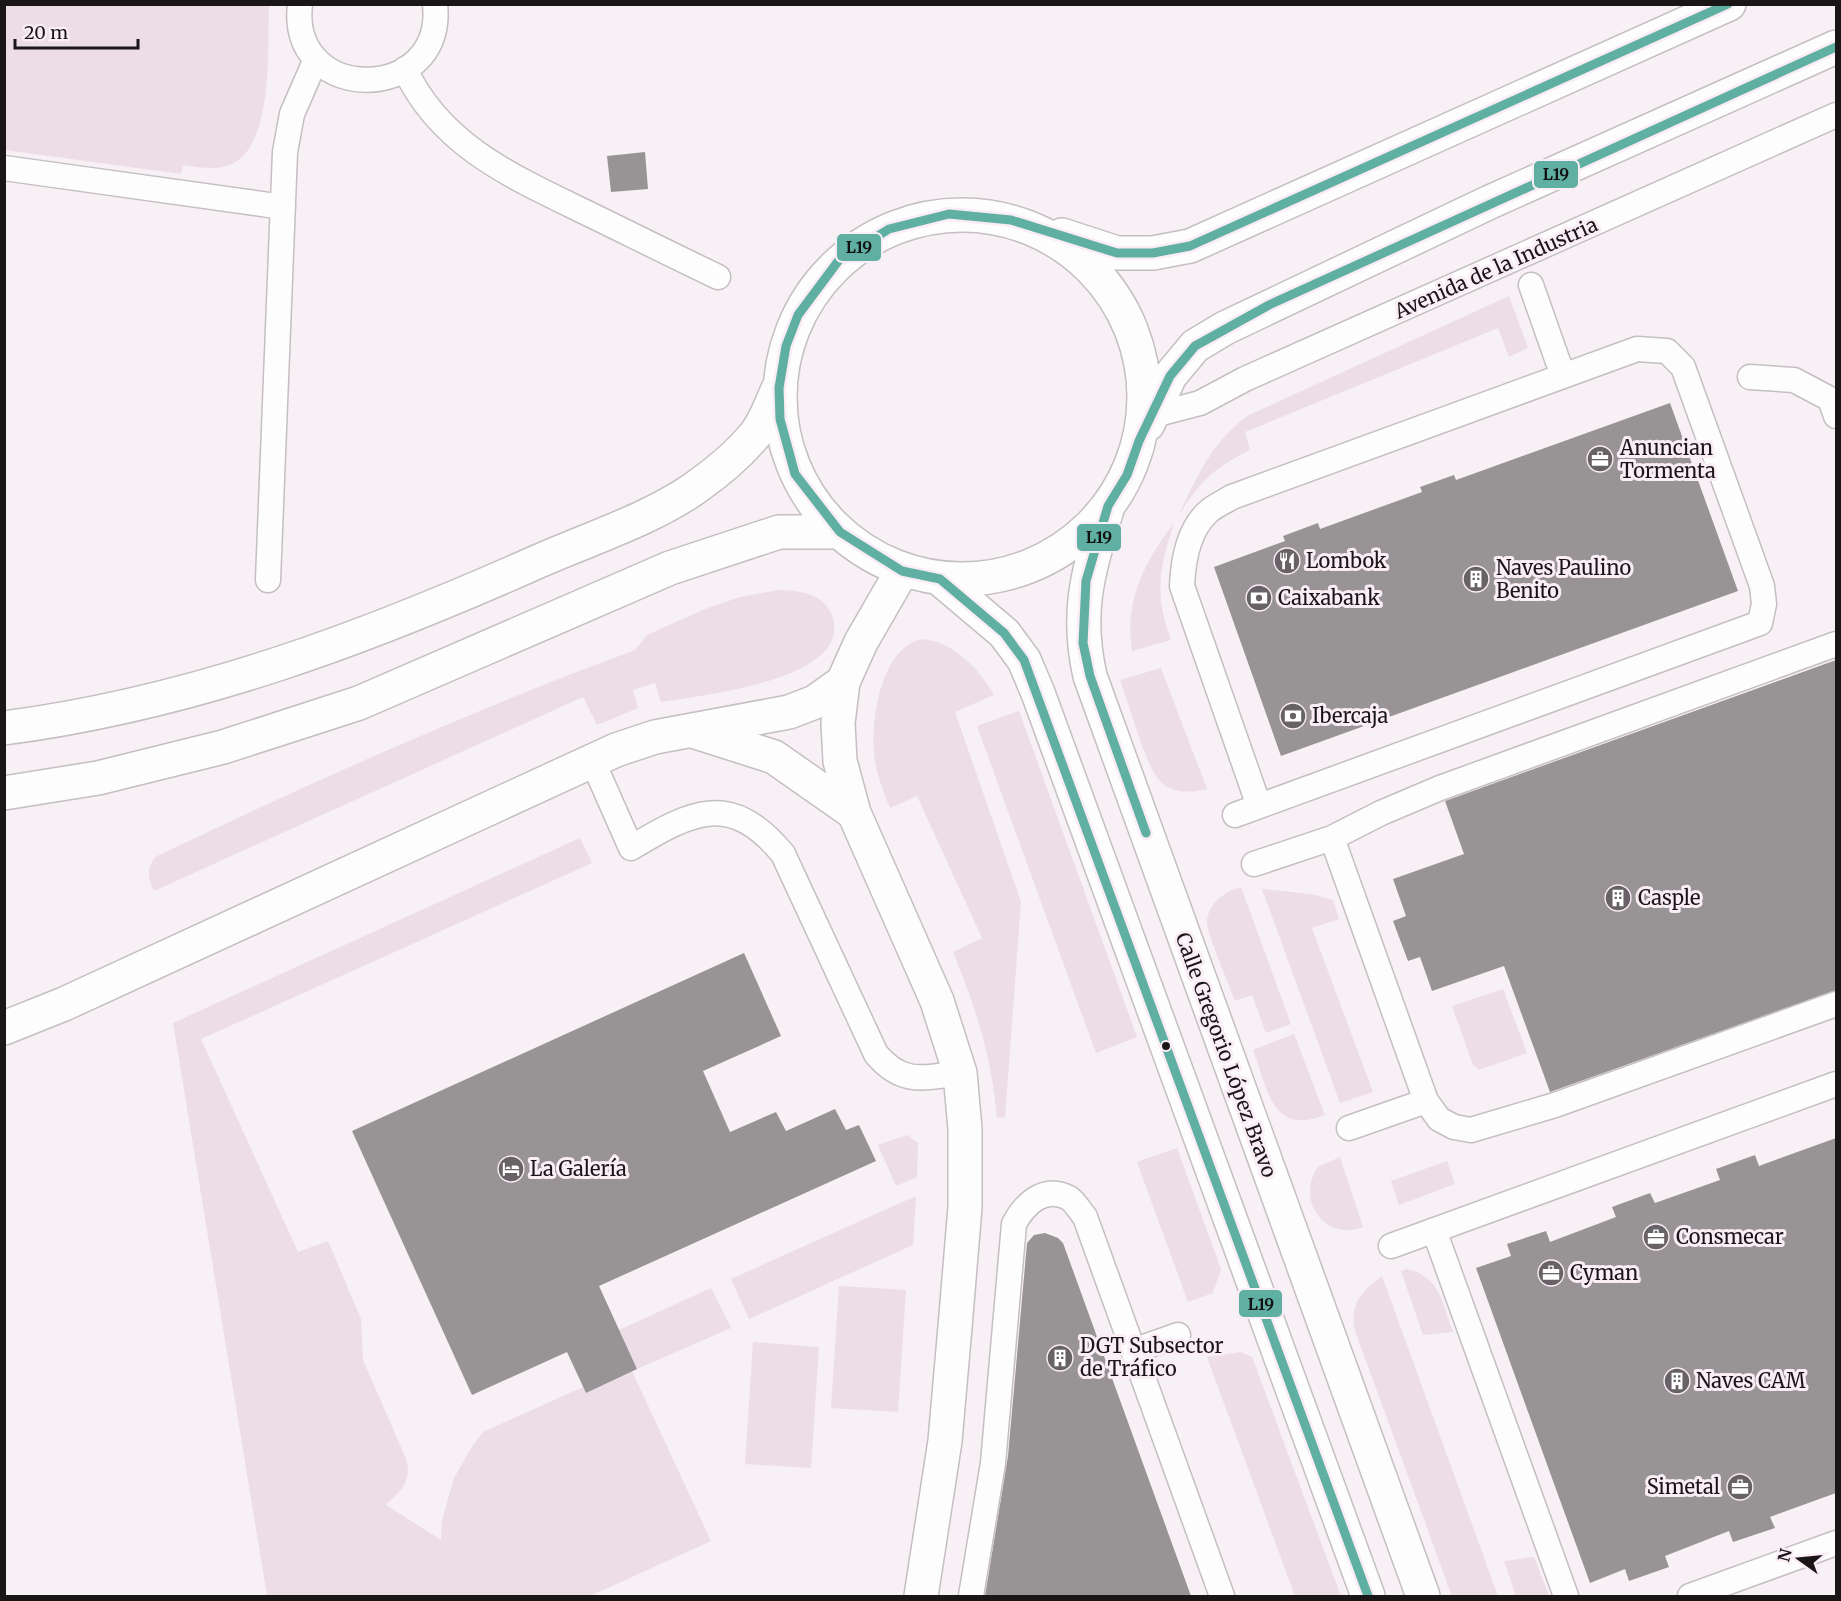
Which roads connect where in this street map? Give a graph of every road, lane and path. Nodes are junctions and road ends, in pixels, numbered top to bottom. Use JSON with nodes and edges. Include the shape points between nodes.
{"nodes":[{"id":1,"x":300,"y":4,"type":"edge"},
{"id":2,"x":435,"y":4,"type":"edge"},
{"id":3,"x":1729,"y":4,"type":"edge"},
{"id":4,"x":1836,"y":47,"type":"edge"},
{"id":5,"x":316,"y":59,"type":"junction"},
{"id":6,"x":405,"y":69,"type":"junction"},
{"id":7,"x":1836,"y":115,"type":"edge"},
{"id":8,"x":4,"y":168,"type":"edge"},
{"id":9,"x":283,"y":207,"type":"junction"},
{"id":10,"x":1011,"y":220,"type":"junction"},
{"id":11,"x":718,"y":277,"type":"dead end"},
{"id":12,"x":1532,"y":285,"type":"dead end"},
{"id":13,"x":1563,"y":376,"type":"junction"},
{"id":14,"x":1750,"y":377,"type":"dead end"},
{"id":15,"x":779,"y":387,"type":"junction"},
{"id":16,"x":1836,"y":416,"type":"edge"},
{"id":17,"x":1146,"y":428,"type":"junction"},
{"id":18,"x":1108,"y":506,"type":"junction"},
{"id":19,"x":840,"y":532,"type":"junction"},
{"id":20,"x":902,"y":571,"type":"junction"},
{"id":21,"x":940,"y":579,"type":"junction"},
{"id":22,"x":268,"y":580,"type":"dead end"},
{"id":23,"x":1836,"y":644,"type":"edge"},
{"id":24,"x":843,"y":682,"type":"junction"},
{"id":25,"x":4,"y":728,"type":"edge"},
{"id":26,"x":693,"y":731,"type":"junction"},
{"id":27,"x":592,"y":762,"type":"junction"},
{"id":28,"x":4,"y":793,"type":"edge"},
{"id":29,"x":1259,"y":806,"type":"junction"},
{"id":30,"x":854,"y":813,"type":"junction"},
{"id":31,"x":1235,"y":815,"type":"dead end"},
{"id":32,"x":1332,"y":838,"type":"junction"},
{"id":33,"x":1254,"y":864,"type":"dead end"},
{"id":34,"x":1836,"y":1004,"type":"edge"},
{"id":35,"x":4,"y":1028,"type":"edge"},
{"id":36,"x":960,"y":1073,"type":"junction"},
{"id":37,"x":1836,"y":1084,"type":"edge"},
{"id":38,"x":1426,"y":1101,"type":"junction"},
{"id":39,"x":1349,"y":1128,"type":"dead end"},
{"id":40,"x":1434,"y":1230,"type":"junction"},
{"id":41,"x":1391,"y":1246,"type":"dead end"},
{"id":42,"x":1178,"y":1335,"type":"dead end"},
{"id":43,"x":1133,"y":1351,"type":"junction"},
{"id":44,"x":1836,"y":1543,"type":"edge"},
{"id":45,"x":921,"y":1596,"type":"edge"},
{"id":46,"x":971,"y":1596,"type":"edge"},
{"id":47,"x":1222,"y":1596,"type":"edge"},
{"id":48,"x":1368,"y":1596,"type":"edge"},
{"id":49,"x":1423,"y":1596,"type":"edge"},
{"id":50,"x":1566,"y":1596,"type":"edge"},
{"id":51,"x":1690,"y":1596,"type":"edge"}],
"edges":[{"from":1,"to":5,"type":"lane","via":[[298,16],[303,39]]},
{"from":2,"to":6,"type":"lane","via":[[431,37],[421,55]]},
{"from":3,"to":10,"type":"main road","via":[[1190,246],[1153,253],[1117,253]]},
{"from":4,"to":17,"type":"main road","via":[[1490,202],[1225,328],[1195,346],[1170,376]]},
{"from":5,"to":6,"type":"lane","via":[[331,72],[359,81],[388,78]]},
{"from":5,"to":9,"type":"lane","via":[[292,114],[285,152]]},
{"from":6,"to":11,"type":"lane","via":[[416,92],[450,133],[493,166]]},
{"from":7,"to":17,"type":"lane","name":"Avenida de la Industria","via":[[1245,379]]},
{"from":8,"to":9,"type":"lane"},
{"from":9,"to":22,"type":"lane"},
{"from":10,"to":15,"type":"main road","via":[[949,214],[889,228],[839,260],[798,315],[786,346]]},
{"from":10,"to":17,"type":"main road","via":[[1044,233],[1074,252],[1099,276],[1119,304],[1134,336],[1143,371]]},
{"from":12,"to":13,"type":"lane"},
{"from":13,"to":29,"type":"lane","via":[[1232,497],[1207,513],[1183,561],[1182,586]]},
{"from":13,"to":29,"type":"lane","via":[[1637,350],[1667,351],[1683,368],[1762,586],[1760,623]]},
{"from":14,"to":16,"type":"lane","via":[[1794,381],[1830,399]]},
{"from":15,"to":19,"type":"main road","via":[[780,419],[795,474]]},
{"from":15,"to":25,"type":"main road","via":[[754,436],[694,489],[487,584],[357,638],[183,694]]},
{"from":17,"to":18,"type":"main road","via":[[1127,475]]},
{"from":18,"to":21,"type":"main road","via":[[1084,532],[1055,554],[1023,569],[988,578]]},
{"from":18,"to":49,"type":"main road","name":"Calle Gregorio López Bravo","via":[[1086,581],[1083,643],[1090,676]]},
{"from":19,"to":20,"type":"main road"},
{"from":19,"to":28,"type":"main road","via":[[779,532],[670,568],[359,703],[223,747],[98,778]]},
{"from":20,"to":21,"type":"main road"},
{"from":20,"to":24,"type":"main road"},
{"from":21,"to":48,"type":"main road","via":[[1004,633],[1024,660],[1038,693]]},
{"from":23,"to":32,"type":"lane","via":[[1440,788]]},
{"from":24,"to":26,"type":"main road","via":[[815,702],[789,712]]},
{"from":24,"to":30,"type":"main road","via":[[838,723],[840,761]]},
{"from":26,"to":27,"type":"main road","via":[[641,741]]},
{"from":26,"to":30,"type":"main road","via":[[774,757]]},
{"from":27,"to":35,"type":"main road"},
{"from":27,"to":36,"type":"lane","via":[[632,848],[682,819],[722,813],[747,820],[765,832],[783,854],[876,1054],[901,1075],[920,1078]]},
{"from":29,"to":31,"type":"lane"},
{"from":30,"to":36,"type":"main road","via":[[937,1001]]},
{"from":32,"to":33,"type":"lane"},
{"from":32,"to":38,"type":"lane"},
{"from":34,"to":38,"type":"lane","via":[[1555,1105],[1471,1130],[1439,1119]]},
{"from":36,"to":45,"type":"main road","via":[[965,1207],[945,1441]]},
{"from":37,"to":40,"type":"lane"},
{"from":38,"to":39,"type":"lane"},
{"from":40,"to":41,"type":"lane"},
{"from":40,"to":50,"type":"lane"},
{"from":42,"to":43,"type":"lane"},
{"from":43,"to":46,"type":"lane","via":[[1085,1217],[1071,1199],[1058,1194],[1036,1197],[1022,1208],[1014,1224],[993,1463]]},
{"from":43,"to":47,"type":"lane"},
{"from":44,"to":51,"type":"lane"}]}
